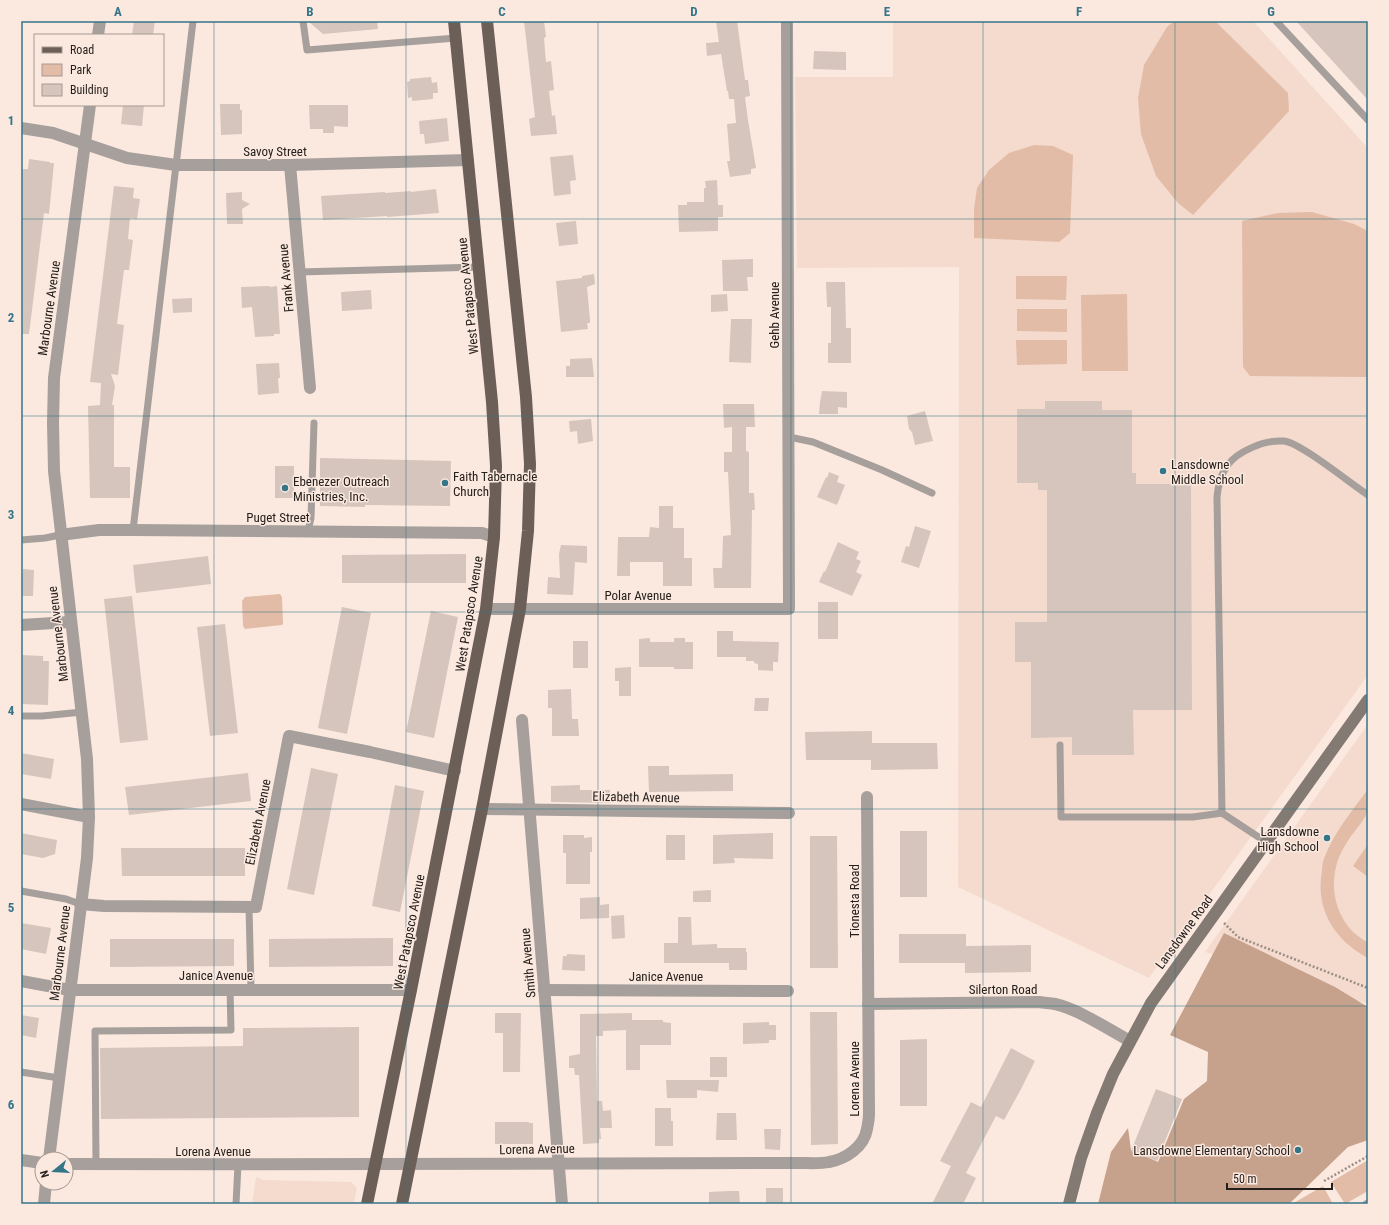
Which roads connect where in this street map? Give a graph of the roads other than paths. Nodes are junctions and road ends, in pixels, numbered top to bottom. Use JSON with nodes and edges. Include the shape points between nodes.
{"nodes":[{"id":1,"x":100,"y":21,"type":"edge"},
{"id":2,"x":193,"y":21,"type":"edge"},
{"id":3,"x":303,"y":21,"type":"edge"},
{"id":4,"x":454,"y":21,"type":"edge"},
{"id":5,"x":487,"y":21,"type":"edge"},
{"id":6,"x":787,"y":21,"type":"edge"},
{"id":7,"x":1276,"y":21,"type":"edge"},
{"id":8,"x":98,"y":34,"type":"edge"},
{"id":9,"x":456,"y":38,"type":"junction"},
{"id":10,"x":90,"y":106,"type":"edge"},
{"id":11,"x":1368,"y":120,"type":"edge"},
{"id":12,"x":21,"y":128,"type":"edge"},
{"id":13,"x":85,"y":143,"type":"junction"},
{"id":14,"x":468,"y":160,"type":"junction"},
{"id":15,"x":176,"y":165,"type":"junction"},
{"id":16,"x":290,"y":165,"type":"junction"},
{"id":17,"x":479,"y":267,"type":"junction"},
{"id":18,"x":300,"y":272,"type":"junction"},
{"id":19,"x":310,"y":388,"type":"dead end"},
{"id":20,"x":314,"y":423,"type":"dead end"},
{"id":21,"x":789,"y":437,"type":"junction"},
{"id":22,"x":932,"y":493,"type":"dead end"},
{"id":23,"x":1368,"y":495,"type":"edge"},
{"id":24,"x":133,"y":530,"type":"junction"},
{"id":25,"x":308,"y":531,"type":"junction"},
{"id":26,"x":60,"y":535,"type":"junction"},
{"id":27,"x":494,"y":537,"type":"junction"},
{"id":28,"x":21,"y":540,"type":"edge"},
{"id":29,"x":486,"y":609,"type":"junction"},
{"id":30,"x":520,"y":609,"type":"junction"},
{"id":31,"x":789,"y":609,"type":"joint"},
{"id":32,"x":70,"y":622,"type":"junction"},
{"id":33,"x":21,"y":625,"type":"edge"},
{"id":34,"x":1368,"y":700,"type":"edge"},
{"id":35,"x":82,"y":712,"type":"junction"},
{"id":36,"x":21,"y":716,"type":"edge"},
{"id":37,"x":522,"y":720,"type":"dead end"},
{"id":38,"x":1060,"y":745,"type":"dead end"},
{"id":39,"x":455,"y":770,"type":"junction"},
{"id":40,"x":867,"y":797,"type":"dead end"},
{"id":41,"x":21,"y":804,"type":"edge"},
{"id":42,"x":482,"y":809,"type":"junction"},
{"id":43,"x":529,"y":809,"type":"junction"},
{"id":44,"x":789,"y":813,"type":"dead end"},
{"id":45,"x":1222,"y":813,"type":"junction"},
{"id":46,"x":89,"y":817,"type":"junction"},
{"id":47,"x":1266,"y":842,"type":"junction"},
{"id":48,"x":21,"y":891,"type":"edge"},
{"id":49,"x":80,"y":904,"type":"junction"},
{"id":50,"x":249,"y":907,"type":"junction"},
{"id":51,"x":21,"y":981,"type":"edge"},
{"id":52,"x":230,"y":989,"type":"junction"},
{"id":53,"x":251,"y":989,"type":"junction"},
{"id":54,"x":70,"y":990,"type":"junction"},
{"id":55,"x":411,"y":990,"type":"junction"},
{"id":56,"x":544,"y":990,"type":"junction"},
{"id":57,"x":788,"y":991,"type":"dead end"},
{"id":58,"x":868,"y":1004,"type":"junction"},
{"id":59,"x":1130,"y":1041,"type":"junction"},
{"id":60,"x":21,"y":1072,"type":"edge"},
{"id":61,"x":59,"y":1078,"type":"junction"},
{"id":62,"x":50,"y":1151,"type":"edge"},
{"id":63,"x":21,"y":1160,"type":"edge"},
{"id":64,"x":34,"y":1162,"type":"edge"},
{"id":65,"x":558,"y":1163,"type":"junction"},
{"id":66,"x":74,"y":1164,"type":"edge"},
{"id":67,"x":96,"y":1164,"type":"junction"},
{"id":68,"x":238,"y":1165,"type":"junction"},
{"id":69,"x":375,"y":1165,"type":"junction"},
{"id":70,"x":410,"y":1165,"type":"junction"},
{"id":71,"x":45,"y":1191,"type":"edge"},
{"id":72,"x":44,"y":1204,"type":"edge"},
{"id":73,"x":236,"y":1204,"type":"edge"},
{"id":74,"x":367,"y":1204,"type":"edge"},
{"id":75,"x":402,"y":1204,"type":"edge"},
{"id":76,"x":562,"y":1204,"type":"edge"},
{"id":77,"x":1069,"y":1204,"type":"edge"}],
"edges":[{"from":1,"to":8,"type":"street"},
{"from":2,"to":15,"type":"lane"},
{"from":3,"to":9,"type":"lane","via":[[307,50]]},
{"from":4,"to":9,"type":"main road","name":"West Patapsco Avenue"},
{"from":5,"to":30,"type":"main road","via":[[526,397],[530,464],[528,531]]},
{"from":6,"to":21,"type":"street","name":"Gehb Avenue"},
{"from":7,"to":11,"type":"lane"},
{"from":9,"to":14,"type":"main road","name":"West Patapsco Avenue"},
{"from":10,"to":13,"type":"street","name":"Marbourne Avenue"},
{"from":12,"to":13,"type":"street","name":"Savoy Street"},
{"from":13,"to":15,"type":"street","name":"Savoy Street","via":[[127,158]]},
{"from":13,"to":26,"type":"street","name":"Marbourne Avenue","via":[[54,378],[54,471]]},
{"from":14,"to":16,"type":"street","name":"Savoy Street"},
{"from":14,"to":17,"type":"main road","name":"West Patapsco Avenue"},
{"from":15,"to":16,"type":"street","name":"Savoy Street"},
{"from":15,"to":24,"type":"lane"},
{"from":16,"to":18,"type":"street","name":"Frank Avenue"},
{"from":17,"to":18,"type":"lane"},
{"from":17,"to":27,"type":"main road","name":"West Patapsco Avenue","via":[[496,466]]},
{"from":18,"to":19,"type":"street","name":"Frank Avenue"},
{"from":20,"to":25,"type":"lane","via":[[311,518]]},
{"from":21,"to":22,"type":"lane","via":[[813,442]]},
{"from":21,"to":31,"type":"street","name":"Gehb Avenue"},
{"from":23,"to":45,"type":"lane","via":[[1286,441],[1258,444],[1241,453],[1222,472],[1217,497]]},
{"from":24,"to":25,"type":"street","name":"Puget Street"},
{"from":24,"to":26,"type":"street","name":"Puget Street","via":[[98,530]]},
{"from":25,"to":27,"type":"street","name":"Puget Street","via":[[482,533]]},
{"from":26,"to":28,"type":"lane"},
{"from":26,"to":32,"type":"street","name":"Marbourne Avenue"},
{"from":27,"to":29,"type":"main road","name":"West Patapsco Avenue"},
{"from":29,"to":30,"type":"street","name":"Polar Avenue"},
{"from":29,"to":39,"type":"main road","name":"West Patapsco Avenue"},
{"from":30,"to":31,"type":"street","name":"Polar Avenue"},
{"from":30,"to":42,"type":"main road"},
{"from":32,"to":33,"type":"street"},
{"from":32,"to":35,"type":"street","name":"Marbourne Avenue"},
{"from":34,"to":47,"type":"street","name":"Lansdowne Road"},
{"from":35,"to":36,"type":"lane"},
{"from":35,"to":46,"type":"street","name":"Marbourne Avenue"},
{"from":37,"to":43,"type":"street","name":"Smith Avenue"},
{"from":38,"to":45,"type":"lane","via":[[1061,817],[1193,817]]},
{"from":39,"to":50,"type":"street","name":"Elizabeth Avenue","via":[[289,736],[256,907]]},
{"from":39,"to":55,"type":"main road","name":"West Patapsco Avenue"},
{"from":40,"to":58,"type":"street","name":"Tionesta Road"},
{"from":41,"to":46,"type":"street"},
{"from":42,"to":43,"type":"street","name":"Elizabeth Avenue"},
{"from":42,"to":70,"type":"main road"},
{"from":43,"to":44,"type":"street","name":"Elizabeth Avenue"},
{"from":43,"to":56,"type":"street","name":"Smith Avenue"},
{"from":45,"to":47,"type":"lane"},
{"from":46,"to":49,"type":"street","name":"Marbourne Avenue"},
{"from":47,"to":59,"type":"street","name":"Lansdowne Road","via":[[1151,1003]]},
{"from":48,"to":49,"type":"lane"},
{"from":49,"to":50,"type":"street"},
{"from":49,"to":54,"type":"street","name":"Marbourne Avenue"},
{"from":50,"to":53,"type":"lane"},
{"from":51,"to":54,"type":"street","name":"Janice Avenue"},
{"from":52,"to":53,"type":"street","name":"Janice Avenue"},
{"from":52,"to":54,"type":"street","name":"Janice Avenue"},
{"from":52,"to":67,"type":"lane","via":[[231,1030],[95,1031]]},
{"from":53,"to":55,"type":"street","name":"Janice Avenue"},
{"from":54,"to":61,"type":"street","name":"Marbourne Avenue"},
{"from":55,"to":69,"type":"main road","name":"West Patapsco Avenue"},
{"from":56,"to":57,"type":"street","name":"Janice Avenue"},
{"from":56,"to":65,"type":"street","name":"Smith Avenue"},
{"from":58,"to":59,"type":"street","name":"Silerton Road","via":[[1055,1004],[1091,1019]]},
{"from":58,"to":65,"type":"street","name":"Lorena Avenue","via":[[867,1130],[853,1152],[842,1158],[828,1162],[798,1163]]},
{"from":59,"to":77,"type":"street","name":"Lansdowne Road","via":[[1113,1074],[1092,1128]]},
{"from":60,"to":61,"type":"lane"},
{"from":61,"to":62,"type":"street","name":"Marbourne Avenue"},
{"from":63,"to":64,"type":"street"},
{"from":65,"to":70,"type":"street","name":"Lorena Avenue"},
{"from":65,"to":76,"type":"street","name":"Smith Avenue"},
{"from":66,"to":67,"type":"street","name":"Lorena Avenue"},
{"from":67,"to":68,"type":"street","name":"Lorena Avenue"},
{"from":68,"to":69,"type":"street","name":"Lorena Avenue"},
{"from":68,"to":73,"type":"lane"},
{"from":69,"to":70,"type":"street","name":"Lorena Avenue"},
{"from":69,"to":74,"type":"main road","name":"West Patapsco Avenue"},
{"from":70,"to":75,"type":"main road"},
{"from":71,"to":72,"type":"street"}]}
